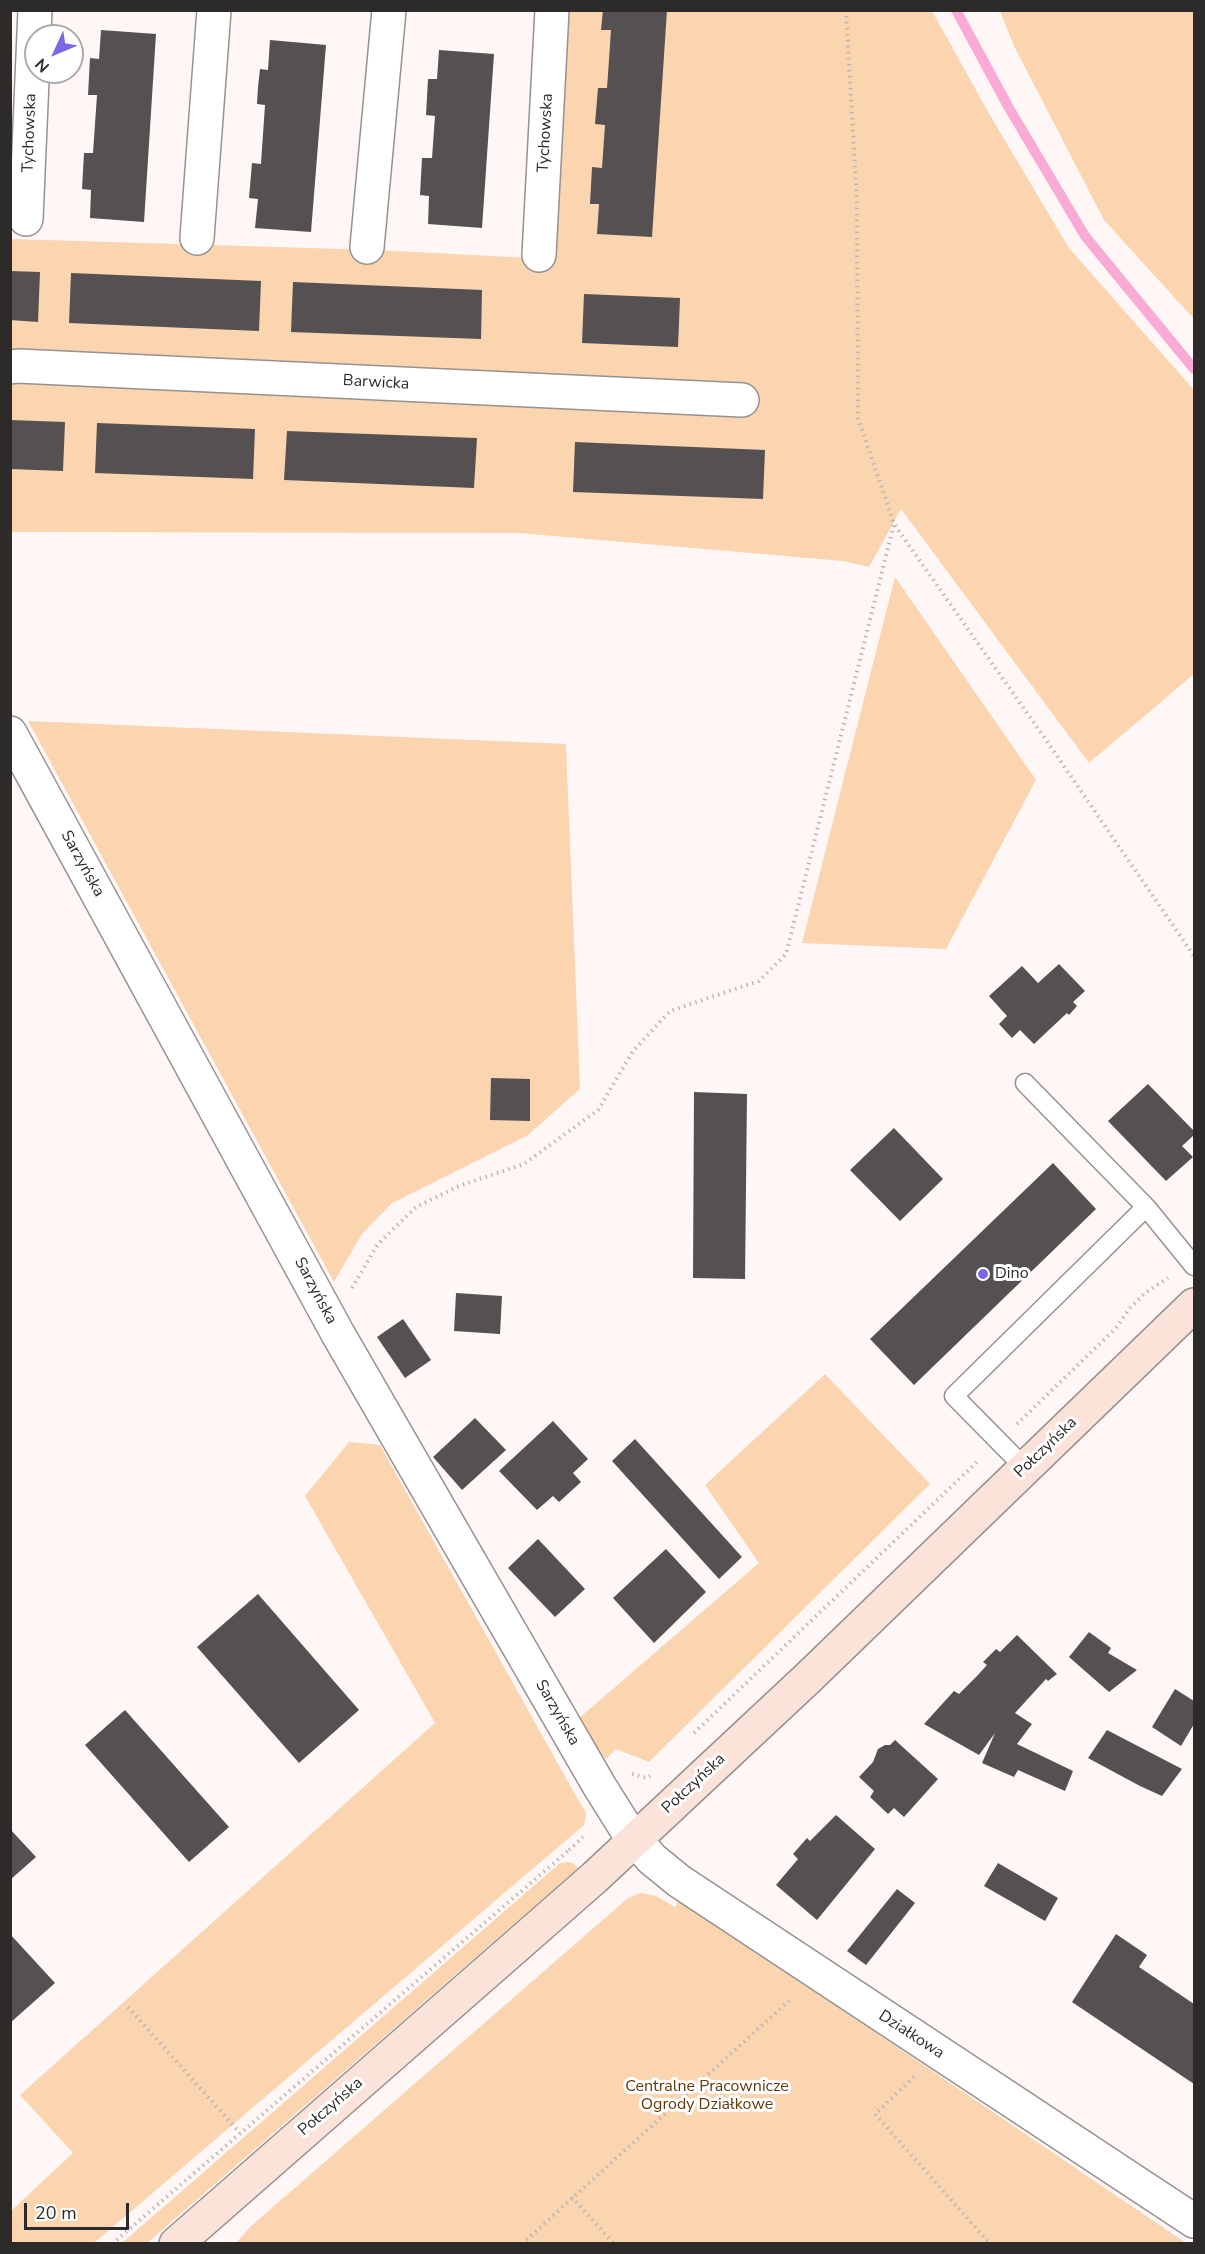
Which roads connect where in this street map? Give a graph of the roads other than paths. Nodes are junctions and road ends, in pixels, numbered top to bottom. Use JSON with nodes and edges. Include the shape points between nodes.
{"nodes":[{"id":1,"x":35,"y":10,"type":"edge"},
{"id":2,"x":214,"y":10,"type":"edge"},
{"id":3,"x":389,"y":10,"type":"edge"},
{"id":4,"x":539,"y":10,"type":"edge"},
{"id":5,"x":552,"y":11,"type":"edge"},
{"id":6,"x":26,"y":219,"type":"dead end"},
{"id":7,"x":197,"y":238,"type":"dead end"},
{"id":8,"x":367,"y":247,"type":"dead end"},
{"id":9,"x":539,"y":255,"type":"dead end"},
{"id":10,"x":10,"y":367,"type":"edge"},
{"id":11,"x":742,"y":400,"type":"dead end"},
{"id":12,"x":10,"y":733,"type":"edge"},
{"id":13,"x":1025,"y":1083,"type":"dead end"},
{"id":14,"x":1146,"y":1207,"type":"junction"},
{"id":15,"x":1191,"y":1263,"type":"edge"},
{"id":16,"x":1194,"y":1305,"type":"edge"},
{"id":17,"x":1025,"y":1468,"type":"junction"},
{"id":18,"x":635,"y":1840,"type":"junction"},
{"id":19,"x":1194,"y":2222,"type":"edge"},
{"id":20,"x":176,"y":2244,"type":"edge"}],
"edges":[{"from":1,"to":6,"type":"street","name":"Tychowska"},
{"from":2,"to":7,"type":"street"},
{"from":3,"to":8,"type":"street"},
{"from":4,"to":5,"type":"street","name":"Tychowska"},
{"from":5,"to":9,"type":"street","name":"Tychowska"},
{"from":10,"to":11,"type":"street","name":"Barwicka"},
{"from":12,"to":18,"type":"street","name":"Sarzyńska","via":[[338,1334],[600,1787]]},
{"from":13,"to":14,"type":"lane"},
{"from":14,"to":15,"type":"lane"},
{"from":14,"to":17,"type":"lane","via":[[954,1396]]},
{"from":16,"to":17,"type":"main road","name":"Połczyńska"},
{"from":17,"to":18,"type":"main road","name":"Połczyńska"},
{"from":18,"to":19,"type":"street","name":"Działkowa","via":[[656,1864],[679,1881]]},
{"from":18,"to":20,"type":"main road","name":"Połczyńska"}]}
